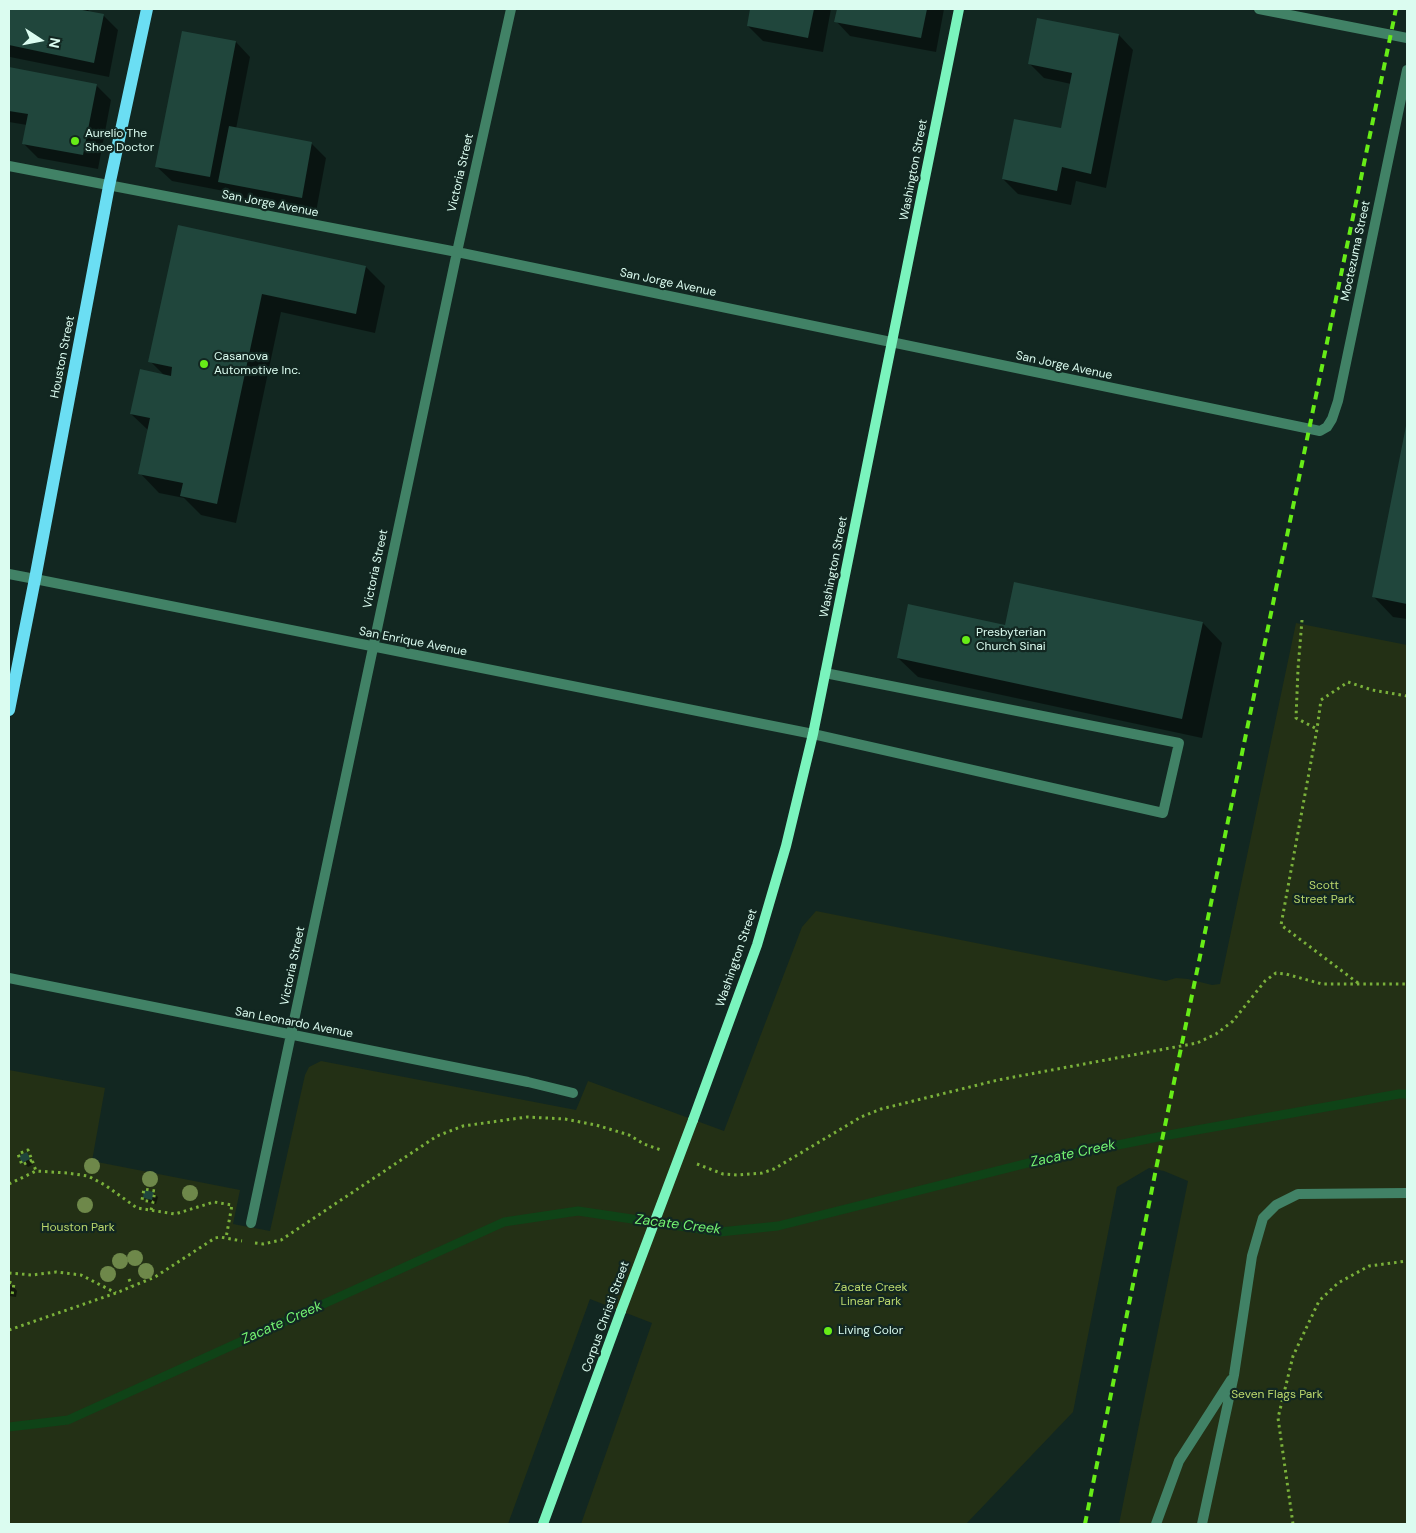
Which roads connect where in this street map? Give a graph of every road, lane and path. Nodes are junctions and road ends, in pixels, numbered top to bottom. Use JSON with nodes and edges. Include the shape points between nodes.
{"nodes":[{"id":1,"x":147,"y":9,"type":"edge"},
{"id":2,"x":511,"y":9,"type":"edge"},
{"id":3,"x":960,"y":9,"type":"edge"},
{"id":4,"x":1259,"y":9,"type":"edge"},
{"id":5,"x":1407,"y":38,"type":"edge"},
{"id":6,"x":1407,"y":70,"type":"edge"},
{"id":7,"x":9,"y":166,"type":"edge"},
{"id":8,"x":109,"y":186,"type":"junction"},
{"id":9,"x":457,"y":252,"type":"junction"},
{"id":10,"x":892,"y":343,"type":"junction"},
{"id":11,"x":1320,"y":431,"type":"joint"},
{"id":12,"x":9,"y":574,"type":"edge"},
{"id":13,"x":35,"y":579,"type":"junction"},
{"id":14,"x":1302,"y":620,"type":"dead end"},
{"id":15,"x":373,"y":646,"type":"junction"},
{"id":16,"x":825,"y":673,"type":"junction"},
{"id":17,"x":1407,"y":696,"type":"edge"},
{"id":18,"x":9,"y":710,"type":"edge"},
{"id":19,"x":1317,"y":729,"type":"junction"},
{"id":20,"x":813,"y":734,"type":"junction"},
{"id":21,"x":9,"y":978,"type":"edge"},
{"id":22,"x":1358,"y":984,"type":"dead end"},
{"id":23,"x":291,"y":1035,"type":"junction"},
{"id":24,"x":573,"y":1094,"type":"dead end"},
{"id":25,"x":693,"y":1120,"type":"joint"},
{"id":26,"x":32,"y":1160,"type":"junction"},
{"id":27,"x":36,"y":1171,"type":"junction"},
{"id":28,"x":9,"y":1184,"type":"edge"},
{"id":29,"x":1407,"y":1193,"type":"edge"},
{"id":30,"x":153,"y":1202,"type":"junction"},
{"id":31,"x":151,"y":1210,"type":"junction"},
{"id":32,"x":250,"y":1224,"type":"dead end"},
{"id":33,"x":226,"y":1238,"type":"dead end"},
{"id":34,"x":1407,"y":1261,"type":"edge"},
{"id":35,"x":9,"y":1273,"type":"edge"},
{"id":36,"x":129,"y":1279,"type":"dead end"},
{"id":37,"x":9,"y":1282,"type":"edge"},
{"id":38,"x":132,"y":1286,"type":"dead end"},
{"id":39,"x":116,"y":1293,"type":"dead end"},
{"id":40,"x":9,"y":1294,"type":"edge"},
{"id":41,"x":1234,"y":1375,"type":"junction"},
{"id":42,"x":543,"y":1524,"type":"edge"},
{"id":43,"x":1156,"y":1524,"type":"edge"},
{"id":44,"x":1202,"y":1524,"type":"edge"},
{"id":45,"x":1293,"y":1524,"type":"edge"}],
"edges":[{"from":1,"to":8,"type":"main road","name":"Houston Street"},
{"from":2,"to":9,"type":"street","name":"Victoria Street"},
{"from":3,"to":10,"type":"main road","name":"Washington Street"},
{"from":4,"to":5,"type":"street"},
{"from":6,"to":11,"type":"street","name":"Moctezuma Street","via":[[1338,401],[1332,419]]},
{"from":7,"to":8,"type":"street","name":"San Jorge Avenue"},
{"from":8,"to":9,"type":"street","name":"San Jorge Avenue"},
{"from":8,"to":13,"type":"main road","name":"Houston Street"},
{"from":9,"to":10,"type":"street","name":"San Jorge Avenue"},
{"from":9,"to":15,"type":"street","name":"Victoria Street"},
{"from":10,"to":11,"type":"street","name":"San Jorge Avenue"},
{"from":10,"to":16,"type":"main road","name":"Washington Street"},
{"from":12,"to":13,"type":"street","name":"San Enrique Avenue"},
{"from":13,"to":15,"type":"street","name":"San Enrique Avenue"},
{"from":13,"to":18,"type":"main road","name":"Houston Street"},
{"from":14,"to":19,"type":"path","via":[[1296,718]]},
{"from":15,"to":20,"type":"street","name":"San Enrique Avenue"},
{"from":15,"to":23,"type":"street","name":"Victoria Street"},
{"from":16,"to":20,"type":"main road","name":"Washington Street"},
{"from":16,"to":20,"type":"street","name":"San Enrique Avenue","via":[[1179,743],[1163,814]]},
{"from":17,"to":19,"type":"path","via":[[1348,682],[1321,700]]},
{"from":19,"to":22,"type":"path","via":[[1281,925]]},
{"from":20,"to":25,"type":"main road","name":"Washington Street","via":[[786,846],[757,945]]},
{"from":21,"to":23,"type":"street","name":"San Leonardo Avenue"},
{"from":23,"to":24,"type":"street","name":"San Leonardo Avenue","via":[[528,1082]]},
{"from":23,"to":32,"type":"street","name":"Victoria Street"},
{"from":25,"to":42,"type":"main road","name":"Corpus Christi Street","bridge":true},
{"from":26,"to":26,"type":"path","via":[[22,1165],[18,1154],[28,1150]]},
{"from":26,"to":27,"type":"path"},
{"from":27,"to":28,"type":"path"},
{"from":27,"to":31,"type":"path","via":[[88,1176],[106,1184],[137,1208]]},
{"from":29,"to":41,"type":"street","via":[[1298,1194],[1276,1205],[1263,1218],[1252,1256]]},
{"from":30,"to":30,"type":"path","via":[[142,1200],[144,1189],[155,1191]]},
{"from":30,"to":31,"type":"path"},
{"from":31,"to":33,"type":"path","via":[[175,1214],[214,1202],[232,1205]]},
{"from":34,"to":45,"type":"path","via":[[1370,1266],[1338,1283],[1319,1301],[1293,1356],[1278,1418]]},
{"from":35,"to":39,"type":"path","via":[[81,1275]]},
{"from":36,"to":38,"type":"path"},
{"from":37,"to":40,"type":"path","via":[[14,1284],[12,1295]]},
{"from":41,"to":43,"type":"street","via":[[1179,1461]]},
{"from":41,"to":44,"type":"street"}]}
